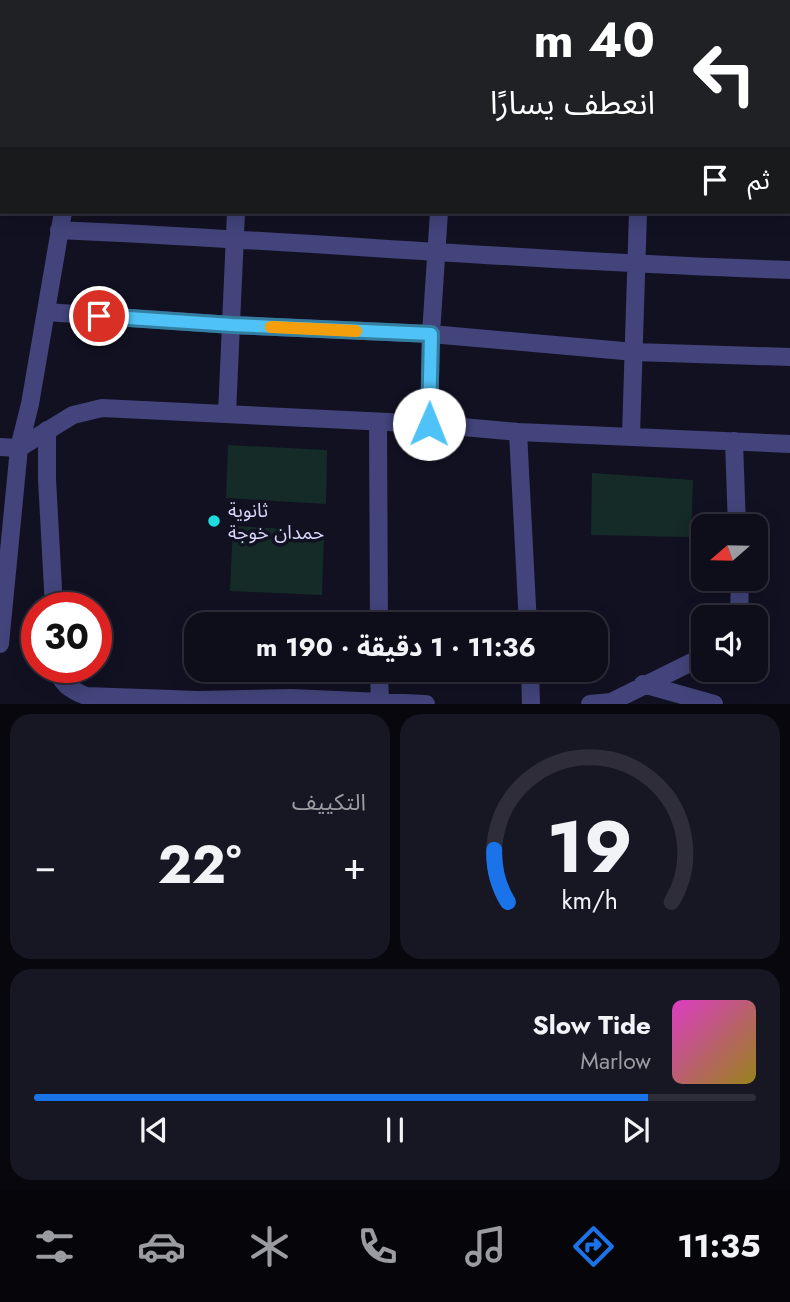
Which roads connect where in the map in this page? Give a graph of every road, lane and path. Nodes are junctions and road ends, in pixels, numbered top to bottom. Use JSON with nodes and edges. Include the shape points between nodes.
{"nodes":[{"id":1,"x":63,"y":214,"type":"edge"},
{"id":2,"x":236,"y":214,"type":"edge"},
{"id":3,"x":439,"y":214,"type":"edge"},
{"id":4,"x":638,"y":214,"type":"edge"},
{"id":5,"x":59,"y":230,"type":"junction"},
{"id":6,"x":235,"y":238,"type":"junction"},
{"id":7,"x":435,"y":251,"type":"junction"},
{"id":8,"x":635,"y":265,"type":"junction"},
{"id":9,"x":790,"y":270,"type":"edge"},
{"id":10,"x":46,"y":312,"type":"junction"},
{"id":11,"x":232,"y":325,"type":"junction"},
{"id":12,"x":431,"y":334,"type":"junction"},
{"id":13,"x":635,"y":352,"type":"junction"},
{"id":14,"x":790,"y":357,"type":"edge"},
{"id":15,"x":227,"y":414,"type":"junction"},
{"id":16,"x":378,"y":422,"type":"junction"},
{"id":17,"x":429,"y":424,"type":"junction"},
{"id":18,"x":47,"y":430,"type":"junction"},
{"id":19,"x":518,"y":432,"type":"junction"},
{"id":20,"x":631,"y":435,"type":"junction"},
{"id":21,"x":734,"y":441,"type":"junction"},
{"id":22,"x":790,"y":444,"type":"edge"},
{"id":23,"x":0,"y":447,"type":"edge"},
{"id":24,"x":19,"y":448,"type":"junction"},
{"id":25,"x":737,"y":514,"type":"edge"},
{"id":26,"x":3,"y":574,"type":"edge"},
{"id":27,"x":53,"y":592,"type":"edge"},
{"id":28,"x":379,"y":612,"type":"edge"},
{"id":29,"x":527,"y":612,"type":"edge"},
{"id":30,"x":0,"y":645,"type":"edge"},
{"id":31,"x":691,"y":662,"type":"edge"},
{"id":32,"x":379,"y":682,"type":"edge"},
{"id":33,"x":530,"y":682,"type":"edge"},
{"id":34,"x":65,"y":683,"type":"edge"},
{"id":35,"x":643,"y":684,"type":"junction"},
{"id":36,"x":108,"y":701,"type":"edge"},
{"id":37,"x":198,"y":701,"type":"edge"},
{"id":38,"x":291,"y":701,"type":"edge"},
{"id":39,"x":380,"y":702,"type":"edge"},
{"id":40,"x":611,"y":703,"type":"edge"},
{"id":41,"x":426,"y":704,"type":"edge"},
{"id":42,"x":531,"y":704,"type":"edge"},
{"id":43,"x":590,"y":704,"type":"edge"},
{"id":44,"x":714,"y":704,"type":"edge"}],
"edges":[{"from":1,"to":5,"type":"street"},
{"from":2,"to":6,"type":"street"},
{"from":3,"to":7,"type":"street"},
{"from":4,"to":8,"type":"street"},
{"from":5,"to":6,"type":"street"},
{"from":5,"to":10,"type":"street"},
{"from":6,"to":7,"type":"street"},
{"from":6,"to":11,"type":"street"},
{"from":7,"to":8,"type":"street"},
{"from":7,"to":12,"type":"street"},
{"from":8,"to":9,"type":"street"},
{"from":8,"to":13,"type":"street"},
{"from":10,"to":11,"type":"street"},
{"from":10,"to":24,"type":"street"},
{"from":11,"to":12,"type":"street"},
{"from":11,"to":15,"type":"street"},
{"from":12,"to":13,"type":"street"},
{"from":12,"to":17,"type":"street"},
{"from":13,"to":14,"type":"street"},
{"from":13,"to":20,"type":"street"},
{"from":15,"to":16,"type":"street"},
{"from":15,"to":18,"type":"street","via":[[102,408],[81,411]]},
{"from":16,"to":17,"type":"street"},
{"from":16,"to":28,"type":"street"},
{"from":17,"to":19,"type":"street"},
{"from":18,"to":24,"type":"street"},
{"from":18,"to":27,"type":"street"},
{"from":19,"to":20,"type":"street"},
{"from":19,"to":29,"type":"street"},
{"from":20,"to":21,"type":"street"},
{"from":21,"to":22,"type":"street"},
{"from":21,"to":25,"type":"street"},
{"from":23,"to":24,"type":"street"},
{"from":24,"to":26,"type":"street"},
{"from":26,"to":30,"type":"street"},
{"from":31,"to":35,"type":"street"},
{"from":32,"to":39,"type":"street"},
{"from":33,"to":42,"type":"street"},
{"from":34,"to":36,"type":"street","via":[[69,689]]},
{"from":35,"to":40,"type":"street"},
{"from":35,"to":44,"type":"street"},
{"from":36,"to":37,"type":"street"},
{"from":37,"to":38,"type":"street"},
{"from":38,"to":39,"type":"street"},
{"from":39,"to":41,"type":"street"},
{"from":40,"to":43,"type":"street"}]}
